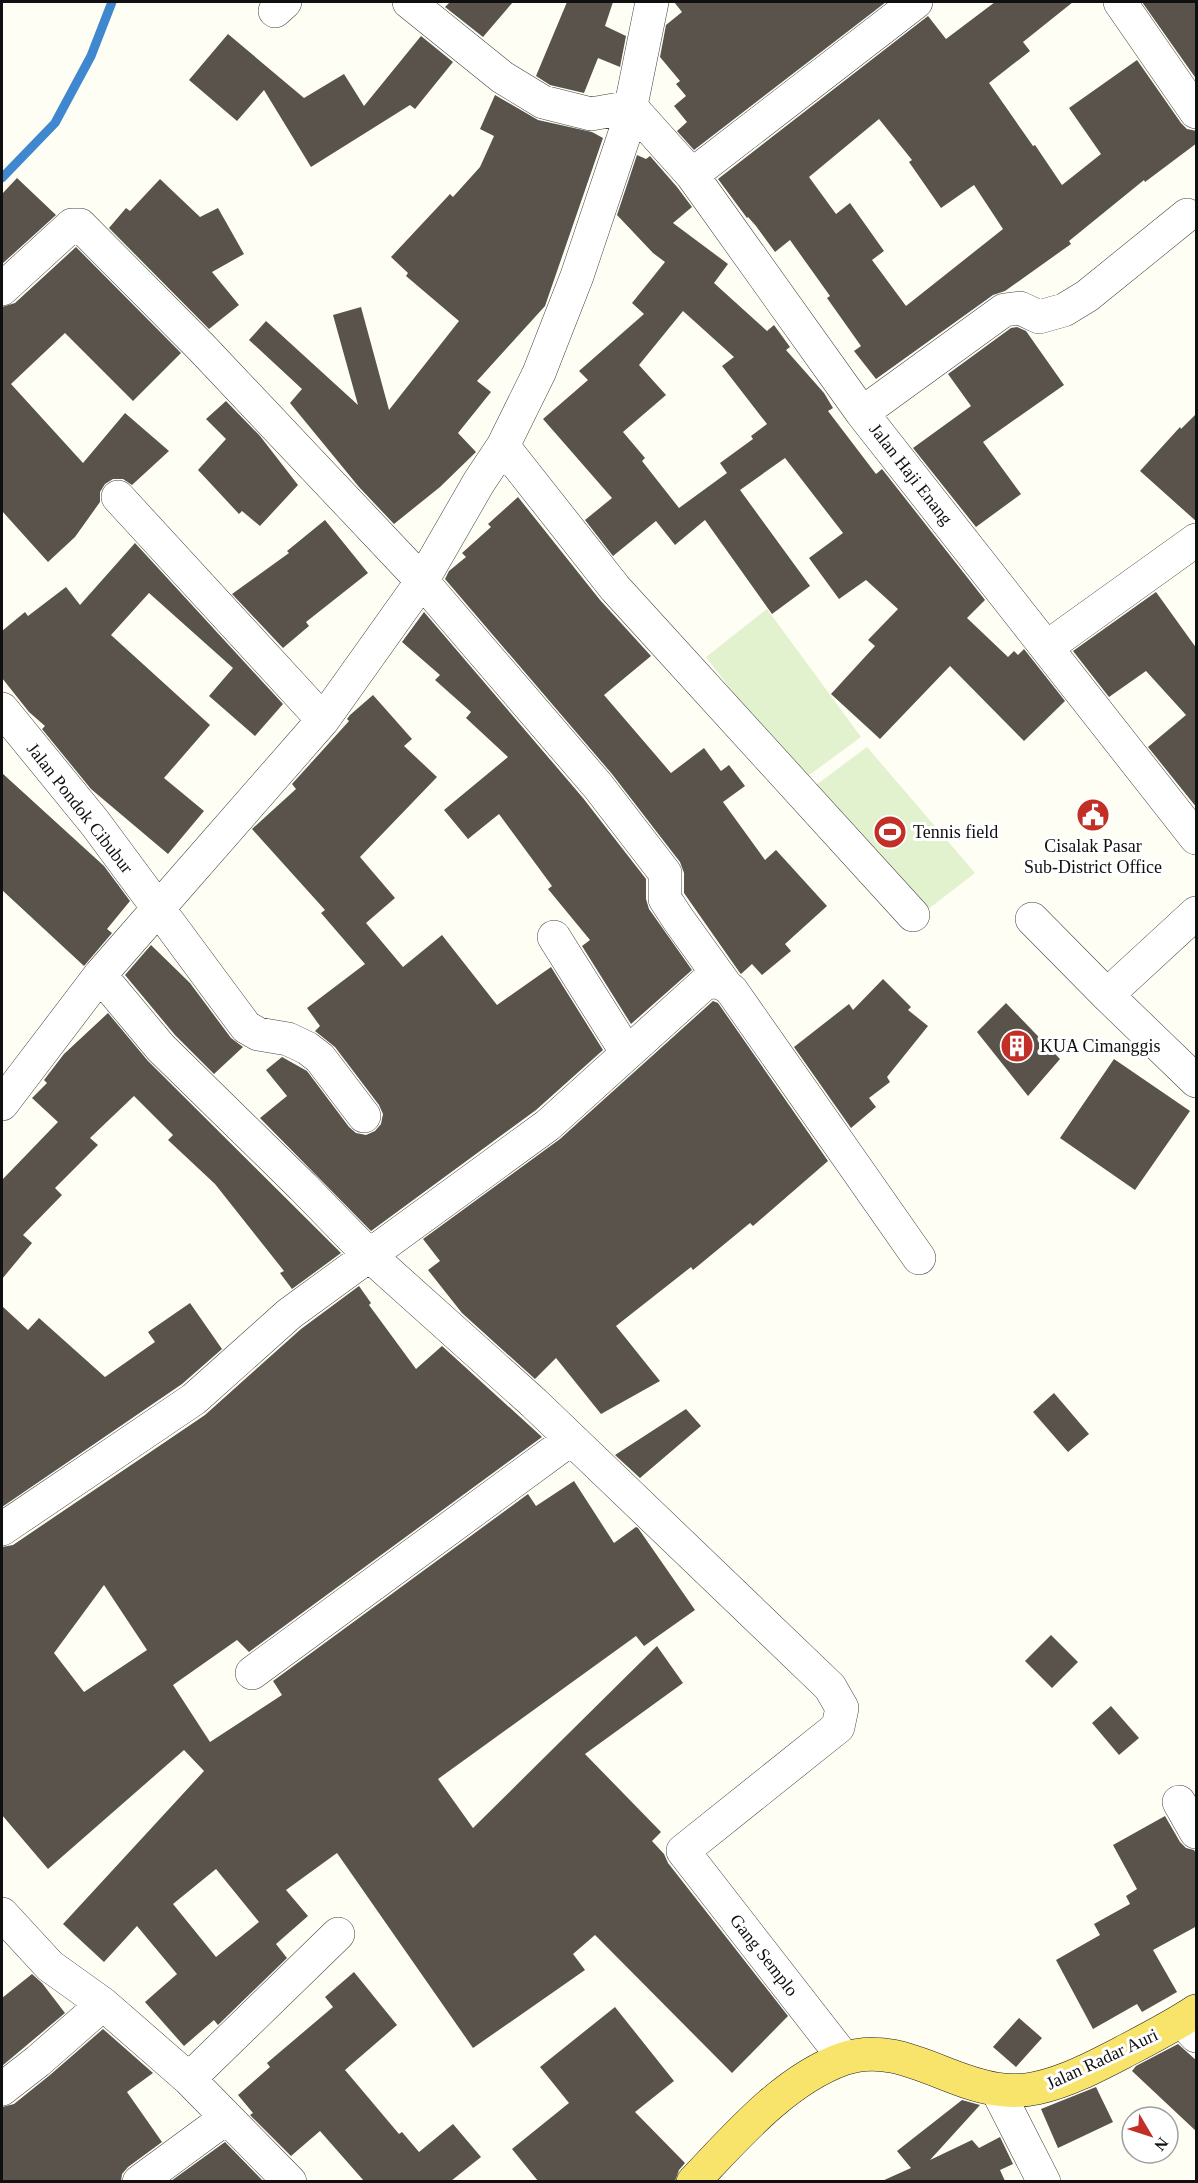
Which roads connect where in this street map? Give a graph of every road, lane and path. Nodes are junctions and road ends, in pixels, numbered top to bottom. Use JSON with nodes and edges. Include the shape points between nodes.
{"nodes":[{"id":1,"x":409,"y":2,"type":"edge"},
{"id":2,"x":652,"y":2,"type":"edge"},
{"id":3,"x":916,"y":2,"type":"edge"},
{"id":4,"x":1120,"y":2,"type":"edge"},
{"id":5,"x":631,"y":107,"type":"junction"},
{"id":6,"x":1197,"y":112,"type":"edge"},
{"id":7,"x":692,"y":175,"type":"junction"},
{"id":8,"x":1187,"y":215,"type":"dead end"},
{"id":9,"x":2,"y":289,"type":"edge"},
{"id":10,"x":862,"y":413,"type":"junction"},
{"id":11,"x":503,"y":446,"type":"junction"},
{"id":12,"x":118,"y":498,"type":"dead end"},
{"id":13,"x":1192,"y":551,"type":"edge"},
{"id":14,"x":422,"y":581,"type":"junction"},
{"id":15,"x":1047,"y":646,"type":"junction"},
{"id":16,"x":2,"y":709,"type":"edge"},
{"id":17,"x":323,"y":720,"type":"junction"},
{"id":18,"x":1197,"y":838,"type":"edge"},
{"id":19,"x":157,"y":908,"type":"junction"},
{"id":20,"x":1197,"y":914,"type":"edge"},
{"id":21,"x":913,"y":915,"type":"dead end"},
{"id":22,"x":1032,"y":919,"type":"dead end"},
{"id":23,"x":555,"y":937,"type":"dead end"},
{"id":24,"x":100,"y":975,"type":"junction"},
{"id":25,"x":724,"y":983,"type":"junction"},
{"id":26,"x":1107,"y":995,"type":"junction"},
{"id":27,"x":627,"y":1053,"type":"junction"},
{"id":28,"x":1197,"y":1081,"type":"edge"},
{"id":29,"x":2,"y":1104,"type":"edge"},
{"id":30,"x":364,"y":1116,"type":"dead end"},
{"id":31,"x":369,"y":1255,"type":"junction"},
{"id":32,"x":919,"y":1258,"type":"dead end"},
{"id":33,"x":571,"y":1439,"type":"junction"},
{"id":34,"x":2,"y":1529,"type":"edge"},
{"id":35,"x":252,"y":1673,"type":"dead end"},
{"id":36,"x":1179,"y":1802,"type":"dead end"},
{"id":37,"x":1197,"y":1832,"type":"edge"},
{"id":38,"x":2,"y":1914,"type":"edge"},
{"id":39,"x":338,"y":1934,"type":"dead end"},
{"id":40,"x":103,"y":2004,"type":"junction"},
{"id":41,"x":1192,"y":2023,"type":"edge"},
{"id":42,"x":844,"y":2058,"type":"junction"},
{"id":43,"x":189,"y":2079,"type":"junction"},
{"id":44,"x":2,"y":2090,"type":"edge"},
{"id":45,"x":997,"y":2090,"type":"junction"},
{"id":46,"x":226,"y":2118,"type":"junction"},
{"id":47,"x":139,"y":2181,"type":"edge"},
{"id":48,"x":290,"y":2181,"type":"edge"},
{"id":49,"x":693,"y":2181,"type":"edge"},
{"id":50,"x":1044,"y":2181,"type":"edge"}],
"edges":[{"from":1,"to":5,"type":"street","via":[[502,77],[543,102],[591,114]]},
{"from":2,"to":5,"type":"street"},
{"from":3,"to":7,"type":"street"},
{"from":4,"to":6,"type":"street"},
{"from":5,"to":7,"type":"street","name":"Jalan Haji Enang"},
{"from":5,"to":11,"type":"street","via":[[577,276],[539,373]]},
{"from":7,"to":10,"type":"street","name":"Jalan Haji Enang"},
{"from":8,"to":10,"type":"street","via":[[1087,296],[1064,310],[1039,317],[1020,308],[1004,310]]},
{"from":9,"to":14,"type":"street","via":[[72,225],[80,225]]},
{"from":10,"to":15,"type":"street","name":"Jalan Haji Enang"},
{"from":11,"to":14,"type":"street"},
{"from":11,"to":21,"type":"street","via":[[622,596]]},
{"from":12,"to":17,"type":"street"},
{"from":13,"to":15,"type":"street"},
{"from":14,"to":17,"type":"street"},
{"from":14,"to":25,"type":"street","via":[[598,786],[665,873],[665,899]]},
{"from":15,"to":18,"type":"street","name":"Jalan Haji Enang"},
{"from":16,"to":19,"type":"street","name":"Jalan Pondok Cibubur","via":[[95,822]]},
{"from":17,"to":19,"type":"street"},
{"from":19,"to":24,"type":"street"},
{"from":19,"to":30,"type":"street","name":"Jalan Pondok Cibubur","via":[[246,1027],[307,1048],[320,1058]]},
{"from":20,"to":26,"type":"street"},
{"from":22,"to":26,"type":"street"},
{"from":23,"to":27,"type":"street"},
{"from":24,"to":29,"type":"street"},
{"from":24,"to":31,"type":"street","via":[[161,1048]]},
{"from":25,"to":27,"type":"street","via":[[705,983]]},
{"from":25,"to":32,"type":"street"},
{"from":26,"to":28,"type":"street"},
{"from":27,"to":31,"type":"street","via":[[548,1125]]},
{"from":31,"to":33,"type":"street"},
{"from":31,"to":34,"type":"street","via":[[289,1314],[194,1399]]},
{"from":33,"to":35,"type":"street"},
{"from":33,"to":42,"type":"street","name":"Gang Semplo","via":[[830,1687],[842,1708],[838,1726],[683,1851]]},
{"from":36,"to":37,"type":"street"},
{"from":38,"to":40,"type":"street","via":[[50,1966]]},
{"from":39,"to":43,"type":"street"},
{"from":40,"to":43,"type":"street"},
{"from":40,"to":44,"type":"street"},
{"from":41,"to":45,"type":"main road","name":"Jalan Radar Auri","via":[[1054,2083],[1017,2091]]},
{"from":42,"to":45,"type":"main road","name":"Jalan Radar Auri","via":[[898,2056]]},
{"from":42,"to":49,"type":"main road","name":"Jalan Radar Auri","via":[[804,2080],[759,2113]]},
{"from":43,"to":46,"type":"street"},
{"from":45,"to":50,"type":"street"},
{"from":46,"to":47,"type":"street"},
{"from":46,"to":48,"type":"street"}]}
